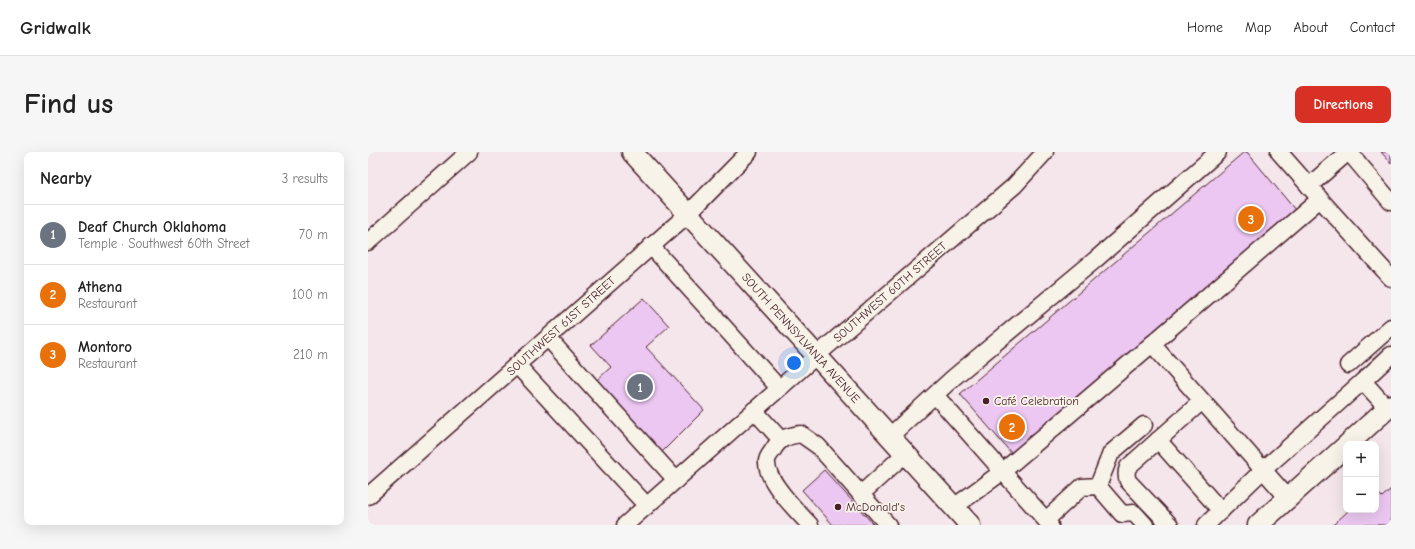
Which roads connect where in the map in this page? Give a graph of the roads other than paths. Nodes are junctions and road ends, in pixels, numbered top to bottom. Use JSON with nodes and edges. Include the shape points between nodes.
{"nodes":[{"id":1,"x":470,"y":152,"type":"edge"},
{"id":2,"x":632,"y":152,"type":"edge"},
{"id":3,"x":749,"y":152,"type":"edge"},
{"id":4,"x":1045,"y":152,"type":"edge"},
{"id":5,"x":1218,"y":152,"type":"edge"},
{"id":6,"x":1279,"y":152,"type":"edge"},
{"id":7,"x":1348,"y":152,"type":"edge"},
{"id":8,"x":1309,"y":186,"type":"junction"},
{"id":9,"x":1320,"y":199,"type":"junction"},
{"id":10,"x":1391,"y":202,"type":"edge"},
{"id":11,"x":688,"y":214,"type":"junction"},
{"id":12,"x":368,"y":242,"type":"edge"},
{"id":13,"x":651,"y":246,"type":"junction"},
{"id":14,"x":1391,"y":278,"type":"edge"},
{"id":15,"x":1391,"y":327,"type":"edge"},
{"id":16,"x":548,"y":338,"type":"junction"},
{"id":17,"x":1152,"y":344,"type":"junction"},
{"id":18,"x":817,"y":355,"type":"junction"},
{"id":19,"x":1391,"y":355,"type":"edge"},
{"id":20,"x":517,"y":365,"type":"junction"},
{"id":21,"x":1348,"y":365,"type":"dead end"},
{"id":22,"x":1363,"y":381,"type":"junction"},
{"id":23,"x":780,"y":388,"type":"junction"},
{"id":24,"x":935,"y":395,"type":"junction"},
{"id":25,"x":1202,"y":401,"type":"junction"},
{"id":26,"x":1389,"y":407,"type":"edge"},
{"id":27,"x":754,"y":410,"type":"junction"},
{"id":28,"x":1144,"y":425,"type":"dead end"},
{"id":29,"x":890,"y":436,"type":"junction"},
{"id":30,"x":781,"y":440,"type":"junction"},
{"id":31,"x":1158,"y":440,"type":"junction"},
{"id":32,"x":1351,"y":441,"type":"edge"},
{"id":33,"x":1343,"y":449,"type":"edge"},
{"id":34,"x":906,"y":454,"type":"junction"},
{"id":35,"x":1263,"y":470,"type":"junction"},
{"id":36,"x":1002,"y":472,"type":"junction"},
{"id":37,"x":676,"y":480,"type":"junction"},
{"id":38,"x":1098,"y":486,"type":"junction"},
{"id":39,"x":861,"y":494,"type":"junction"},
{"id":40,"x":368,"y":496,"type":"edge"},
{"id":41,"x":1288,"y":498,"type":"junction"},
{"id":42,"x":647,"y":506,"type":"junction"},
{"id":43,"x":954,"y":507,"type":"junction"},
{"id":44,"x":1221,"y":511,"type":"junction"},
{"id":45,"x":1121,"y":519,"type":"edge"},
{"id":46,"x":1048,"y":523,"type":"edge"},
{"id":47,"x":625,"y":525,"type":"edge"},
{"id":48,"x":810,"y":525,"type":"edge"},
{"id":49,"x":888,"y":525,"type":"edge"},
{"id":50,"x":970,"y":525,"type":"edge"},
{"id":51,"x":1145,"y":525,"type":"edge"},
{"id":52,"x":1170,"y":525,"type":"edge"},
{"id":53,"x":1206,"y":525,"type":"edge"},
{"id":54,"x":1258,"y":525,"type":"edge"}],
"edges":[{"from":1,"to":12,"type":"street"},
{"from":2,"to":11,"type":"main road","name":"SOUTH PENNSYLVANIA AVENUE"},
{"from":3,"to":11,"type":"street","name":"SOUTHWEST 61ST STREET"},
{"from":4,"to":18,"type":"street","name":"SOUTHWEST 60TH STREET","via":[[1008,190]]},
{"from":5,"to":24,"type":"street"},
{"from":6,"to":8,"type":"street"},
{"from":7,"to":8,"type":"street"},
{"from":7,"to":10,"type":"street"},
{"from":8,"to":9,"type":"street"},
{"from":9,"to":14,"type":"street"},
{"from":9,"to":17,"type":"street"},
{"from":11,"to":13,"type":"street","name":"SOUTHWEST 61ST STREET"},
{"from":11,"to":18,"type":"main road","name":"SOUTH PENNSYLVANIA AVENUE"},
{"from":13,"to":16,"type":"street","name":"SOUTHWEST 61ST STREET"},
{"from":13,"to":23,"type":"street"},
{"from":15,"to":21,"type":"street"},
{"from":16,"to":20,"type":"street","name":"SOUTHWEST 61ST STREET"},
{"from":16,"to":37,"type":"street"},
{"from":17,"to":25,"type":"street"},
{"from":17,"to":36,"type":"street"},
{"from":18,"to":23,"type":"street","name":"SOUTHWEST 60TH STREET"},
{"from":18,"to":29,"type":"main road","name":"SOUTH PENNSYLVANIA AVENUE"},
{"from":19,"to":22,"type":"street"},
{"from":20,"to":40,"type":"street","name":"SOUTHWEST 61ST STREET"},
{"from":20,"to":42,"type":"street"},
{"from":22,"to":26,"type":"street"},
{"from":22,"to":35,"type":"street"},
{"from":23,"to":27,"type":"street","name":"SOUTHWEST 60TH STREET"},
{"from":24,"to":29,"type":"street"},
{"from":24,"to":36,"type":"street"},
{"from":25,"to":31,"type":"street"},
{"from":25,"to":35,"type":"street"},
{"from":26,"to":32,"type":"main road"},
{"from":27,"to":30,"type":"street"},
{"from":27,"to":37,"type":"street","name":"SOUTHWEST 60TH STREET"},
{"from":28,"to":38,"type":"street","via":[[1111,453]]},
{"from":29,"to":34,"type":"main road","name":"SOUTH PENNSYLVANIA AVENUE"},
{"from":30,"to":39,"type":"street","via":[[786,436],[801,434],[818,446]]},
{"from":30,"to":48,"type":"street","via":[[767,460],[770,476],[786,499]]},
{"from":31,"to":44,"type":"street"},
{"from":31,"to":52,"type":"street","via":[[1128,467],[1126,477]]},
{"from":33,"to":41,"type":"main road"},
{"from":34,"to":39,"type":"street"},
{"from":34,"to":43,"type":"main road","name":"SOUTH PENNSYLVANIA AVENUE"},
{"from":35,"to":41,"type":"street"},
{"from":35,"to":44,"type":"street"},
{"from":36,"to":43,"type":"street"},
{"from":36,"to":46,"type":"street"},
{"from":37,"to":42,"type":"street","name":"SOUTHWEST 60TH STREET"},
{"from":38,"to":45,"type":"street"},
{"from":38,"to":46,"type":"street","via":[[1082,487]]},
{"from":39,"to":49,"type":"street"},
{"from":41,"to":54,"type":"main road"},
{"from":42,"to":47,"type":"street","name":"SOUTHWEST 60TH STREET"},
{"from":43,"to":50,"type":"main road","name":"SOUTH PENNSYLVANIA AVENUE"},
{"from":44,"to":53,"type":"street"},
{"from":45,"to":51,"type":"street","via":[[1134,513]]}]}
